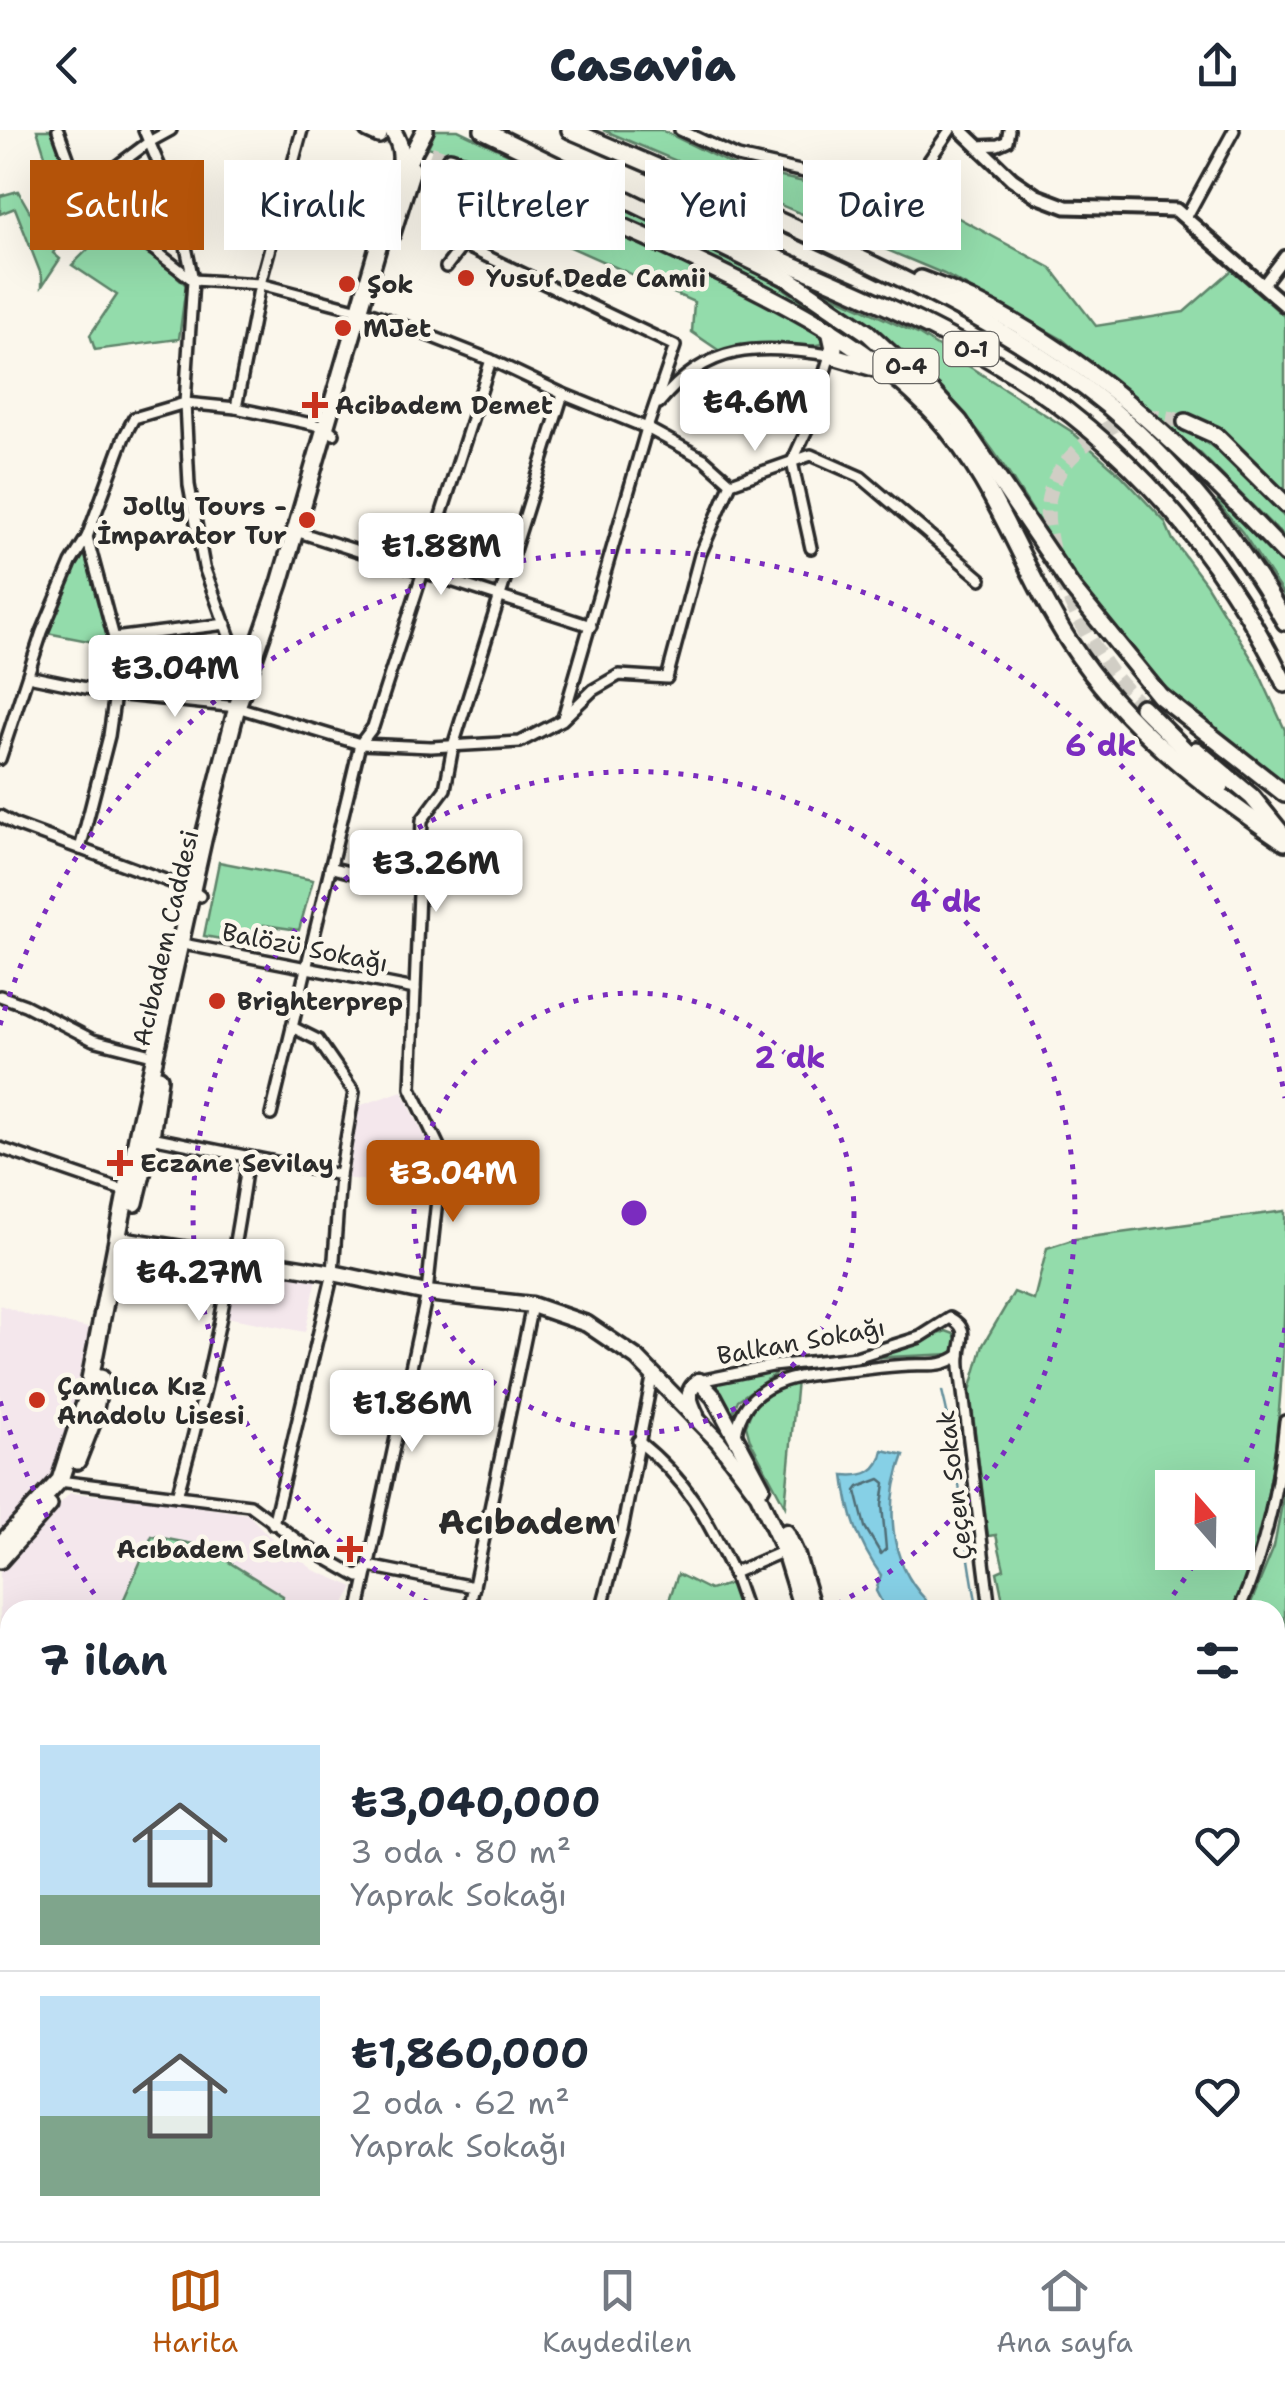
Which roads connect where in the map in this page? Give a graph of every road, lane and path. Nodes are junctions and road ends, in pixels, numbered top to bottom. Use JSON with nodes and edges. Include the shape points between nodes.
{"nodes":[{"id":1,"x":58,"y":130,"type":"edge"},
{"id":2,"x":144,"y":130,"type":"edge"},
{"id":3,"x":171,"y":130,"type":"edge"},
{"id":4,"x":302,"y":130,"type":"edge"},
{"id":5,"x":483,"y":130,"type":"edge"},
{"id":6,"x":570,"y":130,"type":"edge"},
{"id":7,"x":680,"y":130,"type":"edge"},
{"id":8,"x":950,"y":130,"type":"edge"},
{"id":9,"x":961,"y":130,"type":"edge"},
{"id":10,"x":1009,"y":130,"type":"edge"},
{"id":11,"x":1234,"y":130,"type":"edge"},
{"id":12,"x":380,"y":132,"type":"edge"},
{"id":13,"x":421,"y":138,"type":"edge"},
{"id":14,"x":149,"y":142,"type":"junction"},
{"id":15,"x":978,"y":146,"type":"junction"},
{"id":16,"x":69,"y":160,"type":"edge"},
{"id":17,"x":125,"y":160,"type":"edge"},
{"id":18,"x":544,"y":160,"type":"edge"},
{"id":19,"x":401,"y":166,"type":"edge"},
{"id":20,"x":401,"y":176,"type":"edge"},
{"id":21,"x":625,"y":194,"type":"edge"},
{"id":22,"x":625,"y":200,"type":"edge"},
{"id":23,"x":1187,"y":216,"type":"junction"},
{"id":24,"x":625,"y":225,"type":"edge"},
{"id":25,"x":154,"y":250,"type":"edge"},
{"id":26,"x":379,"y":250,"type":"edge"},
{"id":27,"x":847,"y":252,"type":"junction"},
{"id":28,"x":1285,"y":256,"type":"edge"},
{"id":29,"x":446,"y":267,"type":"dead end"},
{"id":30,"x":193,"y":280,"type":"junction"},
{"id":31,"x":260,"y":284,"type":"junction"},
{"id":32,"x":1262,"y":285,"type":"junction"},
{"id":33,"x":1285,"y":305,"type":"edge"},
{"id":34,"x":362,"y":312,"type":"junction"},
{"id":35,"x":830,"y":330,"type":"junction"},
{"id":36,"x":830,"y":354,"type":"junction"},
{"id":37,"x":491,"y":360,"type":"junction"},
{"id":38,"x":888,"y":372,"type":"junction"},
{"id":39,"x":563,"y":394,"type":"junction"},
{"id":40,"x":185,"y":403,"type":"junction"},
{"id":41,"x":236,"y":408,"type":"junction"},
{"id":42,"x":1186,"y":422,"type":"tunnel mouth"},
{"id":43,"x":648,"y":428,"type":"junction"},
{"id":44,"x":330,"y":430,"type":"junction"},
{"id":45,"x":792,"y":462,"type":"junction"},
{"id":46,"x":731,"y":483,"type":"junction"},
{"id":47,"x":1285,"y":504,"type":"edge"},
{"id":48,"x":302,"y":533,"type":"junction"},
{"id":49,"x":87,"y":537,"type":"junction"},
{"id":50,"x":811,"y":548,"type":"dead end"},
{"id":51,"x":1285,"y":554,"type":"edge"},
{"id":52,"x":423,"y":572,"type":"junction"},
{"id":53,"x":981,"y":579,"type":"dead end"},
{"id":54,"x":500,"y":596,"type":"junction"},
{"id":55,"x":1285,"y":622,"type":"edge"},
{"id":56,"x":226,"y":624,"type":"junction"},
{"id":57,"x":592,"y":626,"type":"junction"},
{"id":58,"x":114,"y":638,"type":"junction"},
{"id":59,"x":234,"y":649,"type":"junction"},
{"id":60,"x":253,"y":654,"type":"junction"},
{"id":61,"x":28,"y":676,"type":"junction"},
{"id":62,"x":1285,"y":684,"type":"edge"},
{"id":63,"x":244,"y":687,"type":"junction"},
{"id":64,"x":115,"y":694,"type":"junction"},
{"id":65,"x":241,"y":709,"type":"junction"},
{"id":66,"x":562,"y":720,"type":"junction"},
{"id":67,"x":360,"y":744,"type":"junction"},
{"id":68,"x":453,"y":746,"type":"junction"},
{"id":69,"x":0,"y":758,"type":"edge"},
{"id":70,"x":1196,"y":770,"type":"junction"},
{"id":71,"x":1285,"y":794,"type":"edge"},
{"id":72,"x":0,"y":816,"type":"edge"},
{"id":73,"x":1285,"y":840,"type":"edge"},
{"id":74,"x":80,"y":849,"type":"junction"},
{"id":75,"x":330,"y":867,"type":"junction"},
{"id":76,"x":418,"y":885,"type":"junction"},
{"id":77,"x":196,"y":893,"type":"junction"},
{"id":78,"x":188,"y":944,"type":"junction"},
{"id":79,"x":307,"y":967,"type":"junction"},
{"id":80,"x":414,"y":989,"type":"junction"},
{"id":81,"x":0,"y":996,"type":"edge"},
{"id":82,"x":292,"y":1027,"type":"junction"},
{"id":83,"x":158,"y":1058,"type":"junction"},
{"id":84,"x":271,"y":1116,"type":"dead end"},
{"id":85,"x":151,"y":1137,"type":"junction"},
{"id":86,"x":0,"y":1148,"type":"edge"},
{"id":87,"x":248,"y":1158,"type":"junction"},
{"id":88,"x":340,"y":1175,"type":"junction"},
{"id":89,"x":128,"y":1192,"type":"junction"},
{"id":90,"x":127,"y":1240,"type":"junction"},
{"id":91,"x":234,"y":1257,"type":"junction"},
{"id":92,"x":333,"y":1273,"type":"junction"},
{"id":93,"x":427,"y":1293,"type":"junction"},
{"id":94,"x":532,"y":1305,"type":"junction"},
{"id":95,"x":962,"y":1324,"type":"joint"},
{"id":96,"x":960,"y":1355,"type":"junction"},
{"id":97,"x":653,"y":1373,"type":"junction"},
{"id":98,"x":698,"y":1381,"type":"junction"},
{"id":99,"x":668,"y":1390,"type":"junction"},
{"id":100,"x":697,"y":1418,"type":"junction"},
{"id":101,"x":1285,"y":1421,"type":"edge"},
{"id":102,"x":638,"y":1442,"type":"junction"},
{"id":103,"x":736,"y":1442,"type":"junction"},
{"id":104,"x":64,"y":1482,"type":"junction"},
{"id":105,"x":177,"y":1496,"type":"junction"},
{"id":106,"x":273,"y":1524,"type":"junction"},
{"id":107,"x":0,"y":1545,"type":"edge"},
{"id":108,"x":784,"y":1551,"type":"junction"},
{"id":109,"x":0,"y":1560,"type":"edge"},
{"id":110,"x":369,"y":1566,"type":"junction"},
{"id":111,"x":734,"y":1572,"type":"junction"},
{"id":112,"x":474,"y":1587,"type":"junction"},
{"id":113,"x":604,"y":1599,"type":"dead end"},
{"id":114,"x":361,"y":1600,"type":"edge"},
{"id":115,"x":472,"y":1600,"type":"edge"},
{"id":116,"x":742,"y":1600,"type":"edge"},
{"id":117,"x":799,"y":1600,"type":"edge"},
{"id":118,"x":810,"y":1600,"type":"edge"},
{"id":119,"x":989,"y":1600,"type":"edge"},
{"id":120,"x":1244,"y":1600,"type":"edge"}],
"edges":[{"from":1,"to":16,"type":"street"},
{"from":2,"to":14,"type":"street"},
{"from":3,"to":14,"type":"street"},
{"from":4,"to":31,"type":"street"},
{"from":5,"to":18,"type":"main road","number":"O-1"},
{"from":6,"to":27,"type":"main road","number":"O-1"},
{"from":7,"to":8,"type":"street","via":[[738,157],[888,191],[908,190]]},
{"from":9,"to":15,"type":"street"},
{"from":10,"to":15,"type":"street","via":[[998,146]]},
{"from":11,"to":23,"type":"street"},
{"from":12,"to":19,"type":"main road","via":[[399,140]]},
{"from":13,"to":20,"type":"main road","name":"Acıbadem Caddesi"},
{"from":13,"to":34,"type":"main road","name":"Acıbadem Caddesi"},
{"from":14,"to":17,"type":"street"},
{"from":14,"to":30,"type":"street","via":[[178,210]]},
{"from":15,"to":23,"type":"street","via":[[1012,180],[1066,206],[1176,210]]},
{"from":21,"to":62,"type":"main road","number":"O-1","via":[[852,290],[1039,390],[1128,464],[1194,537],[1247,612]]},
{"from":22,"to":71,"type":"main road","number":"O-4","via":[[788,279],[901,362],[958,421],[1074,589],[1160,696]]},
{"from":23,"to":32,"type":"street"},
{"from":24,"to":35,"type":"main road"},
{"from":25,"to":30,"type":"street"},
{"from":26,"to":34,"type":"main road","name":"Acıbadem Caddesi"},
{"from":27,"to":51,"type":"main road","via":[[952,290],[1067,358],[1173,443]]},
{"from":27,"to":55,"type":"main road","number":"O-1","via":[[1008,336],[1107,406],[1220,524]]},
{"from":28,"to":32,"type":"street"},
{"from":29,"to":43,"type":"street","via":[[463,245],[675,346]]},
{"from":30,"to":31,"type":"street"},
{"from":30,"to":40,"type":"street"},
{"from":31,"to":34,"type":"street"},
{"from":31,"to":41,"type":"street"},
{"from":32,"to":33,"type":"street"},
{"from":34,"to":37,"type":"street"},
{"from":34,"to":44,"type":"main road","name":"Acıbadem Caddesi"},
{"from":35,"to":36,"type":"main road"},
{"from":35,"to":38,"type":"main road"},
{"from":36,"to":38,"type":"main road"},
{"from":36,"to":43,"type":"street","via":[[720,354],[666,395]]},
{"from":36,"to":45,"type":"street"},
{"from":37,"to":39,"type":"street"},
{"from":37,"to":52,"type":"street"},
{"from":38,"to":70,"type":"main road","via":[[935,414],[970,462],[1095,678],[1122,711]]},
{"from":39,"to":43,"type":"street"},
{"from":39,"to":54,"type":"street"},
{"from":40,"to":41,"type":"street"},
{"from":40,"to":49,"type":"street","via":[[134,418]]},
{"from":40,"to":56,"type":"street","via":[[197,540]]},
{"from":41,"to":44,"type":"street"},
{"from":42,"to":47,"type":"main road","via":[[1215,435]]},
{"from":43,"to":46,"type":"street","via":[[704,459]]},
{"from":43,"to":57,"type":"street"},
{"from":44,"to":48,"type":"main road","name":"Acıbadem Caddesi"},
{"from":44,"to":60,"type":"main road","name":"Acıbadem Caddesi"},
{"from":45,"to":46,"type":"street"},
{"from":45,"to":50,"type":"street"},
{"from":45,"to":53,"type":"street","via":[[812,455],[861,477]]},
{"from":46,"to":66,"type":"street","via":[[700,554],[667,678],[619,674]]},
{"from":48,"to":52,"type":"street"},
{"from":48,"to":65,"type":"main road","name":"Acıbadem Caddesi"},
{"from":49,"to":58,"type":"street"},
{"from":49,"to":61,"type":"street"},
{"from":52,"to":54,"type":"street"},
{"from":52,"to":67,"type":"street","via":[[373,727]]},
{"from":54,"to":57,"type":"street"},
{"from":54,"to":68,"type":"street"},
{"from":56,"to":58,"type":"street"},
{"from":56,"to":59,"type":"street"},
{"from":57,"to":66,"type":"street"},
{"from":58,"to":64,"type":"street"},
{"from":59,"to":60,"type":"street"},
{"from":59,"to":63,"type":"street"},
{"from":60,"to":63,"type":"main road","name":"Acıbadem Caddesi"},
{"from":61,"to":64,"type":"street"},
{"from":61,"to":69,"type":"street"},
{"from":63,"to":65,"type":"main road","name":"Acıbadem Caddesi"},
{"from":64,"to":65,"type":"street"},
{"from":64,"to":74,"type":"street"},
{"from":65,"to":67,"type":"street"},
{"from":65,"to":77,"type":"main road","name":"Acıbadem Caddesi"},
{"from":66,"to":68,"type":"street","via":[[520,742]]},
{"from":67,"to":68,"type":"street"},
{"from":67,"to":75,"type":"street"},
{"from":68,"to":76,"type":"street","via":[[445,789],[422,820]]},
{"from":70,"to":73,"type":"main road"},
{"from":70,"to":73,"type":"main road","via":[[1142,707],[1252,797]]},
{"from":72,"to":74,"type":"street"},
{"from":74,"to":77,"type":"street"},
{"from":75,"to":76,"type":"street"},
{"from":75,"to":79,"type":"street"},
{"from":76,"to":80,"type":"street"},
{"from":77,"to":78,"type":"main road","name":"Acıbadem Caddesi"},
{"from":77,"to":83,"type":"main road","name":"Acıbadem Caddesi"},
{"from":78,"to":79,"type":"street","name":"Balözü Sokağı"},
{"from":78,"to":83,"type":"main road","name":"Acıbadem Caddesi"},
{"from":79,"to":80,"type":"street","name":"Balözü Sokağı"},
{"from":79,"to":82,"type":"street"},
{"from":80,"to":93,"type":"street","via":[[410,1088],[442,1153]]},
{"from":81,"to":83,"type":"street","via":[[93,1040]]},
{"from":82,"to":84,"type":"street"},
{"from":82,"to":88,"type":"street","via":[[318,1040],[354,1092]]},
{"from":83,"to":85,"type":"main road","name":"Acıbadem Caddesi"},
{"from":83,"to":89,"type":"main road","name":"Acıbadem Caddesi"},
{"from":85,"to":87,"type":"street"},
{"from":85,"to":90,"type":"main road","name":"Acıbadem Caddesi"},
{"from":86,"to":89,"type":"street"},
{"from":87,"to":88,"type":"street"},
{"from":87,"to":91,"type":"street"},
{"from":88,"to":92,"type":"street"},
{"from":89,"to":104,"type":"main road","name":"Acıbadem Caddesi"},
{"from":90,"to":91,"type":"main road"},
{"from":90,"to":104,"type":"main road","name":"Acıbadem Caddesi","via":[[92,1424]]},
{"from":91,"to":92,"type":"main road"},
{"from":91,"to":105,"type":"street"},
{"from":92,"to":93,"type":"main road"},
{"from":92,"to":106,"type":"street"},
{"from":93,"to":94,"type":"main road"},
{"from":93,"to":110,"type":"street"},
{"from":94,"to":97,"type":"main road","via":[[587,1324]]},
{"from":94,"to":112,"type":"street"},
{"from":95,"to":96,"type":"street","name":"Çeçen Sokak"},
{"from":95,"to":98,"type":"street","name":"Balkan Sokağı","via":[[950,1318],[920,1337],[856,1356]]},
{"from":96,"to":103,"type":"street","name":"Balkan Sokağı","via":[[938,1366],[791,1378],[748,1401]]},
{"from":96,"to":119,"type":"street","name":"Çeçen Sokak"},
{"from":97,"to":99,"type":"main road"},
{"from":97,"to":102,"type":"street"},
{"from":98,"to":99,"type":"main road"},
{"from":98,"to":100,"type":"main road","via":[[688,1394]]},
{"from":98,"to":103,"type":"main road","via":[[714,1397]]},
{"from":99,"to":100,"type":"main road"},
{"from":100,"to":108,"type":"main road","via":[[758,1494]]},
{"from":101,"to":120,"type":"street","via":[[1273,1512]]},
{"from":102,"to":111,"type":"street","via":[[695,1497]]},
{"from":102,"to":113,"type":"street"},
{"from":103,"to":118,"type":"main road","via":[[798,1556]]},
{"from":104,"to":105,"type":"street"},
{"from":104,"to":107,"type":"main road","name":"Acıbadem Caddesi"},
{"from":104,"to":109,"type":"main road","name":"Acıbadem Caddesi"},
{"from":105,"to":106,"type":"street","via":[[250,1505]]},
{"from":106,"to":110,"type":"street","via":[[359,1577]]},
{"from":108,"to":111,"type":"street"},
{"from":108,"to":117,"type":"main road"},
{"from":110,"to":112,"type":"street"},
{"from":110,"to":114,"type":"street"},
{"from":111,"to":116,"type":"street"},
{"from":112,"to":115,"type":"street"}]}
